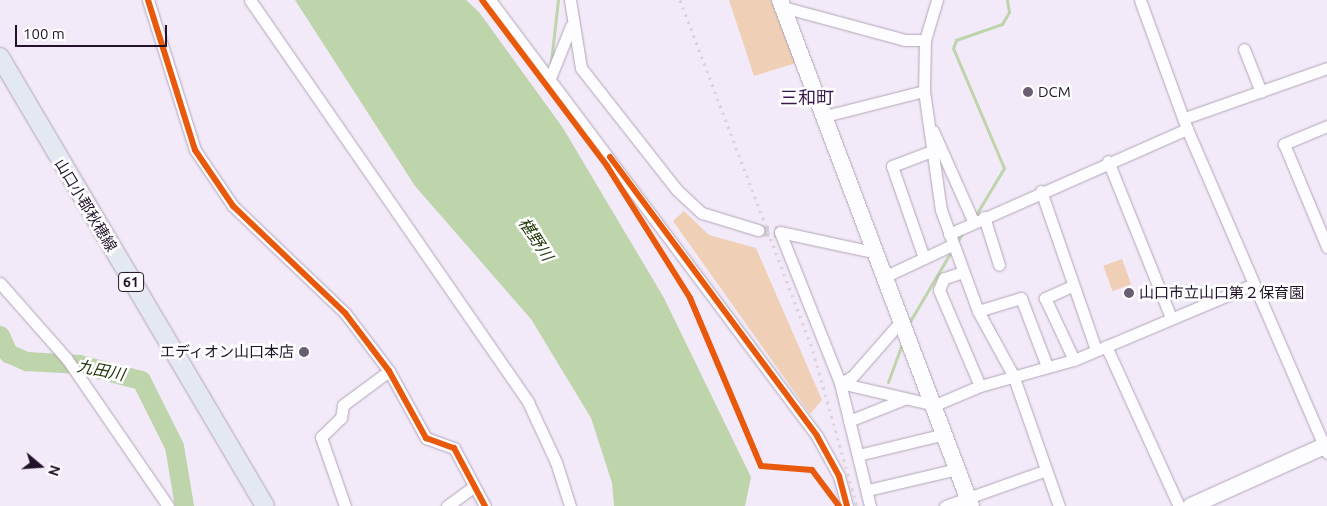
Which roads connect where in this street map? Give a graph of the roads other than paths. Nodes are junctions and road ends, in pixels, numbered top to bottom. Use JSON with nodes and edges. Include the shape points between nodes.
{"nodes":[{"id":1,"x":148,"y":0,"type":"edge"},
{"id":2,"x":250,"y":0,"type":"edge"},
{"id":3,"x":490,"y":0,"type":"edge"},
{"id":4,"x":570,"y":0,"type":"edge"},
{"id":5,"x":936,"y":0,"type":"edge"},
{"id":6,"x":1140,"y":0,"type":"edge"},
{"id":7,"x":781,"y":4,"type":"edge"},
{"id":8,"x":571,"y":25,"type":"junction"},
{"id":9,"x":925,"y":40,"type":"junction"},
{"id":10,"x":1244,"y":50,"type":"dead end"},
{"id":11,"x":0,"y":57,"type":"edge"},
{"id":12,"x":1327,"y":68,"type":"edge"},
{"id":13,"x":550,"y":78,"type":"junction"},
{"id":14,"x":924,"y":90,"type":"junction"},
{"id":15,"x":1261,"y":92,"type":"junction"},
{"id":16,"x":927,"y":115,"type":"junction"},
{"id":17,"x":826,"y":116,"type":"junction"},
{"id":18,"x":1186,"y":123,"type":"junction"},
{"id":19,"x":1327,"y":126,"type":"edge"},
{"id":20,"x":932,"y":151,"type":"junction"},
{"id":21,"x":1108,"y":161,"type":"junction"},
{"id":22,"x":1041,"y":192,"type":"junction"},
{"id":23,"x":978,"y":219,"type":"junction"},
{"id":24,"x":758,"y":230,"type":"tunnel mouth"},
{"id":25,"x":951,"y":239,"type":"junction"},
{"id":26,"x":1327,"y":247,"type":"edge"},
{"id":27,"x":877,"y":253,"type":"junction"},
{"id":28,"x":924,"y":258,"type":"junction"},
{"id":29,"x":999,"y":265,"type":"dead end"},
{"id":30,"x":963,"y":272,"type":"junction"},
{"id":31,"x":886,"y":276,"type":"junction"},
{"id":32,"x":0,"y":283,"type":"edge"},
{"id":33,"x":1254,"y":284,"type":"junction"},
{"id":34,"x":1072,"y":286,"type":"junction"},
{"id":35,"x":978,"y":311,"type":"junction"},
{"id":36,"x":1171,"y":318,"type":"junction"},
{"id":37,"x":902,"y":320,"type":"junction"},
{"id":38,"x":1101,"y":348,"type":"junction"},
{"id":39,"x":1074,"y":360,"type":"junction"},
{"id":40,"x":1047,"y":366,"type":"junction"},
{"id":41,"x":390,"y":371,"type":"junction"},
{"id":42,"x":1014,"y":375,"type":"junction"},
{"id":43,"x":840,"y":383,"type":"junction"},
{"id":44,"x":980,"y":386,"type":"junction"},
{"id":45,"x":904,"y":399,"type":"junction"},
{"id":46,"x":935,"y":406,"type":"junction"},
{"id":47,"x":849,"y":420,"type":"junction"},
{"id":48,"x":945,"y":434,"type":"junction"},
{"id":49,"x":1326,"y":448,"type":"edge"},
{"id":50,"x":858,"y":456,"type":"junction"},
{"id":51,"x":957,"y":468,"type":"junction"},
{"id":52,"x":1044,"y":471,"type":"junction"},
{"id":53,"x":474,"y":487,"type":"junction"},
{"id":54,"x":868,"y":490,"type":"junction"},
{"id":55,"x":970,"y":503,"type":"edge"},
{"id":56,"x":168,"y":506,"type":"edge"},
{"id":57,"x":265,"y":506,"type":"edge"},
{"id":58,"x":346,"y":506,"type":"edge"},
{"id":59,"x":447,"y":506,"type":"edge"},
{"id":60,"x":484,"y":506,"type":"edge"},
{"id":61,"x":570,"y":506,"type":"edge"},
{"id":62,"x":847,"y":506,"type":"edge"},
{"id":63,"x":870,"y":506,"type":"edge"},
{"id":64,"x":945,"y":506,"type":"edge"},
{"id":65,"x":1059,"y":506,"type":"edge"},
{"id":66,"x":1179,"y":506,"type":"edge"},
{"id":67,"x":1192,"y":506,"type":"edge"}],
"edges":[{"from":1,"to":41,"type":"street","via":[[195,150],[233,206],[345,313]]},
{"from":2,"to":61,"type":"street","via":[[528,402],[556,462]]},
{"from":3,"to":13,"type":"street"},
{"from":4,"to":8,"type":"street"},
{"from":5,"to":9,"type":"street"},
{"from":6,"to":18,"type":"street"},
{"from":7,"to":9,"type":"street","via":[[904,40]]},
{"from":7,"to":17,"type":"street"},
{"from":8,"to":13,"type":"street"},
{"from":8,"to":24,"type":"street","via":[[581,68],[690,205],[716,220]]},
{"from":9,"to":14,"type":"street"},
{"from":10,"to":15,"type":"street"},
{"from":11,"to":57,"type":"main road","name":"山口小郡秋穂線","number":"61"},
{"from":12,"to":15,"type":"street"},
{"from":13,"to":62,"type":"street","via":[[817,436],[839,476]]},
{"from":14,"to":16,"type":"street"},
{"from":14,"to":17,"type":"street"},
{"from":15,"to":18,"type":"street"},
{"from":16,"to":20,"type":"street"},
{"from":16,"to":23,"type":"street"},
{"from":17,"to":27,"type":"street"},
{"from":18,"to":21,"type":"street"},
{"from":18,"to":33,"type":"street"},
{"from":19,"to":26,"type":"street","via":[[1284,144]]},
{"from":20,"to":25,"type":"street"},
{"from":20,"to":28,"type":"street","via":[[892,166]]},
{"from":21,"to":22,"type":"street"},
{"from":21,"to":36,"type":"street"},
{"from":22,"to":23,"type":"street"},
{"from":22,"to":34,"type":"street"},
{"from":23,"to":25,"type":"street"},
{"from":23,"to":29,"type":"street"},
{"from":25,"to":28,"type":"street"},
{"from":25,"to":30,"type":"street"},
{"from":27,"to":31,"type":"street"},
{"from":27,"to":43,"type":"street","via":[[780,232]]},
{"from":28,"to":31,"type":"street"},
{"from":30,"to":35,"type":"street"},
{"from":30,"to":44,"type":"street","via":[[944,278],[939,290]]},
{"from":31,"to":37,"type":"street"},
{"from":32,"to":56,"type":"street","via":[[75,369]]},
{"from":33,"to":36,"type":"street"},
{"from":33,"to":49,"type":"street"},
{"from":34,"to":38,"type":"street"},
{"from":34,"to":39,"type":"street","via":[[1045,298]]},
{"from":35,"to":40,"type":"street","via":[[1022,298]]},
{"from":35,"to":42,"type":"street"},
{"from":36,"to":38,"type":"street"},
{"from":37,"to":43,"type":"street","via":[[852,377]]},
{"from":37,"to":46,"type":"street"},
{"from":38,"to":39,"type":"street"},
{"from":38,"to":66,"type":"street"},
{"from":39,"to":40,"type":"street"},
{"from":40,"to":42,"type":"street"},
{"from":41,"to":53,"type":"street","via":[[426,438],[454,448]]},
{"from":41,"to":58,"type":"street","via":[[343,405],[341,418],[321,437]]},
{"from":42,"to":44,"type":"street"},
{"from":42,"to":52,"type":"street"},
{"from":43,"to":45,"type":"street"},
{"from":43,"to":47,"type":"street"},
{"from":44,"to":46,"type":"street"},
{"from":45,"to":46,"type":"street"},
{"from":45,"to":47,"type":"street"},
{"from":46,"to":48,"type":"street"},
{"from":47,"to":50,"type":"street"},
{"from":48,"to":50,"type":"street"},
{"from":48,"to":51,"type":"street"},
{"from":49,"to":67,"type":"street"},
{"from":50,"to":54,"type":"street"},
{"from":51,"to":54,"type":"street"},
{"from":51,"to":55,"type":"street"},
{"from":52,"to":55,"type":"street"},
{"from":52,"to":65,"type":"street"},
{"from":53,"to":59,"type":"street"},
{"from":53,"to":60,"type":"street"},
{"from":54,"to":63,"type":"street"},
{"from":55,"to":64,"type":"street"}]}
